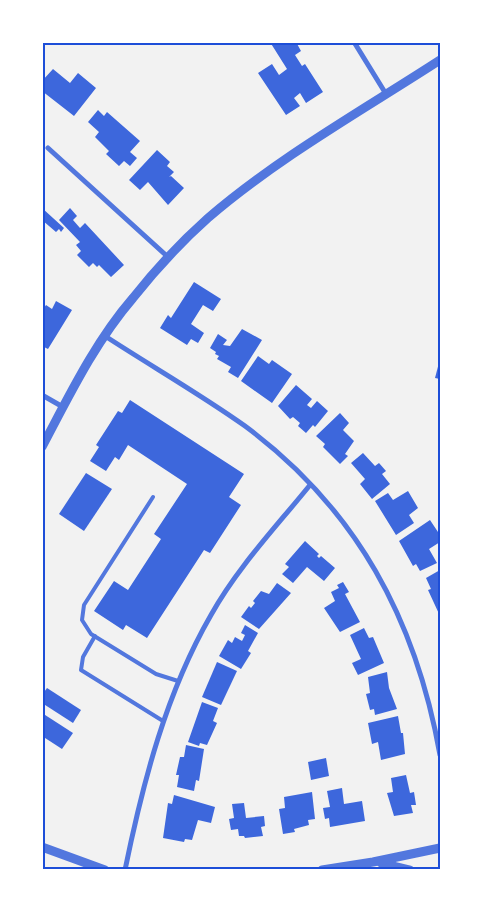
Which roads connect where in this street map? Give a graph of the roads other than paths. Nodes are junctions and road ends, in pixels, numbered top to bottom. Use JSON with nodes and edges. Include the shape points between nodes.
{"nodes":[{"id":1,"x":354,"y":42,"type":"edge"},
{"id":2,"x":440,"y":60,"type":"edge"},
{"id":3,"x":387,"y":94,"type":"junction"},
{"id":4,"x":48,"y":148,"type":"dead end"},
{"id":5,"x":168,"y":257,"type":"junction"},
{"id":6,"x":105,"y":336,"type":"junction"},
{"id":7,"x":42,"y":395,"type":"edge"},
{"id":8,"x":63,"y":408,"type":"junction"},
{"id":9,"x":42,"y":447,"type":"edge"},
{"id":10,"x":310,"y":485,"type":"junction"},
{"id":11,"x":154,"y":497,"type":"dead end"},
{"id":12,"x":95,"y":636,"type":"junction"},
{"id":13,"x":178,"y":681,"type":"junction"},
{"id":14,"x":163,"y":722,"type":"junction"},
{"id":15,"x":440,"y":755,"type":"edge"},
{"id":16,"x":42,"y":847,"type":"edge"},
{"id":17,"x":440,"y":848,"type":"edge"},
{"id":18,"x":374,"y":862,"type":"junction"},
{"id":19,"x":105,"y":870,"type":"edge"},
{"id":20,"x":125,"y":870,"type":"edge"},
{"id":21,"x":322,"y":870,"type":"edge"},
{"id":22,"x":410,"y":870,"type":"edge"}],
"edges":[{"from":1,"to":3,"type":"street"},
{"from":2,"to":3,"type":"street"},
{"from":3,"to":5,"type":"street","via":[[258,180],[209,217]]},
{"from":4,"to":5,"type":"street"},
{"from":5,"to":6,"type":"street","via":[[132,298]]},
{"from":6,"to":8,"type":"street"},
{"from":6,"to":10,"type":"street","via":[[243,425]]},
{"from":7,"to":8,"type":"street"},
{"from":8,"to":9,"type":"street"},
{"from":10,"to":13,"type":"street","via":[[254,553],[211,613]]},
{"from":10,"to":15,"type":"street","via":[[352,534],[399,613],[426,688]]},
{"from":11,"to":12,"type":"lane","via":[[84,605],[82,620]]},
{"from":12,"to":13,"type":"lane","via":[[156,674]]},
{"from":12,"to":14,"type":"lane","via":[[83,657],[82,670]]},
{"from":13,"to":14,"type":"street"},
{"from":14,"to":20,"type":"street","via":[[135,820]]},
{"from":16,"to":19,"type":"street"},
{"from":17,"to":18,"type":"street"},
{"from":18,"to":21,"type":"street"},
{"from":18,"to":22,"type":"street"}]}
